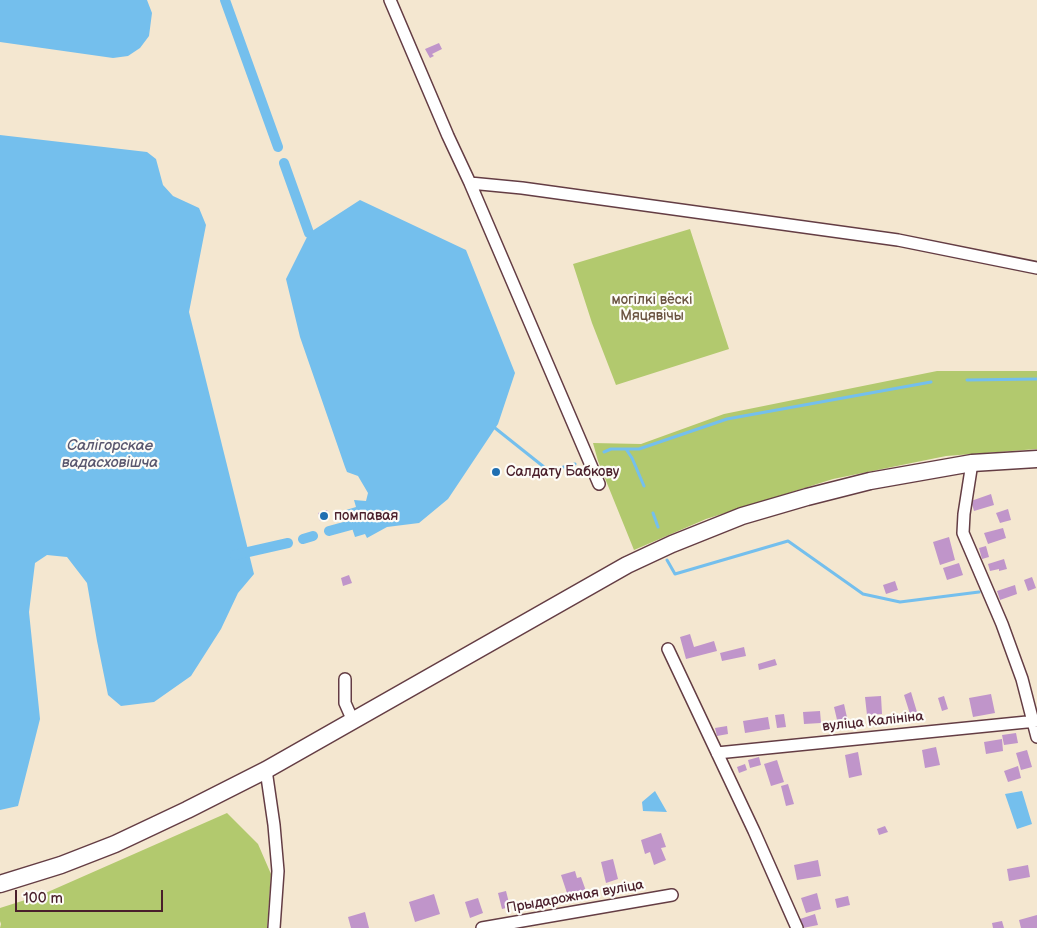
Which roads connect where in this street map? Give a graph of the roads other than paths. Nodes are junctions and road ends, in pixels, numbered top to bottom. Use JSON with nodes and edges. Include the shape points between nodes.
{"nodes":[{"id":1,"x":390,"y":0,"type":"edge"},
{"id":2,"x":470,"y":183,"type":"junction"},
{"id":3,"x":1037,"y":268,"type":"edge"},
{"id":4,"x":1037,"y":459,"type":"edge"},
{"id":5,"x":972,"y":463,"type":"junction"},
{"id":6,"x":599,"y":484,"type":"dead end"},
{"id":7,"x":668,"y":649,"type":"dead end"},
{"id":8,"x":345,"y":680,"type":"dead end"},
{"id":9,"x":353,"y":721,"type":"junction"},
{"id":10,"x":1035,"y":721,"type":"edge"},
{"id":11,"x":1037,"y":738,"type":"edge"},
{"id":12,"x":717,"y":753,"type":"junction"},
{"id":13,"x":266,"y":770,"type":"junction"},
{"id":14,"x":0,"y":884,"type":"edge"},
{"id":15,"x":672,"y":895,"type":"dead end"},
{"id":16,"x":517,"y":925,"type":"edge"},
{"id":17,"x":274,"y":928,"type":"edge"},
{"id":18,"x":482,"y":928,"type":"edge"},
{"id":19,"x":797,"y":928,"type":"edge"}],
"edges":[{"from":1,"to":2,"type":"street"},
{"from":2,"to":3,"type":"street","via":[[898,240]]},
{"from":2,"to":6,"type":"street"},
{"from":4,"to":5,"type":"main road"},
{"from":5,"to":9,"type":"main road","via":[[870,481],[806,497],[742,516],[672,544],[626,565]]},
{"from":5,"to":10,"type":"street","via":[[963,533],[1002,624]]},
{"from":7,"to":12,"type":"street"},
{"from":8,"to":9,"type":"street","via":[[345,703]]},
{"from":9,"to":13,"type":"main road"},
{"from":10,"to":11,"type":"street"},
{"from":10,"to":12,"type":"street","name":"вуліца Калініна"},
{"from":12,"to":19,"type":"street"},
{"from":13,"to":14,"type":"main road","via":[[116,844]]},
{"from":13,"to":17,"type":"street","via":[[278,871]]},
{"from":15,"to":16,"type":"street","name":"Прыдарожная вуліца"},
{"from":16,"to":18,"type":"street","name":"Прыдарожная вуліца"}]}
